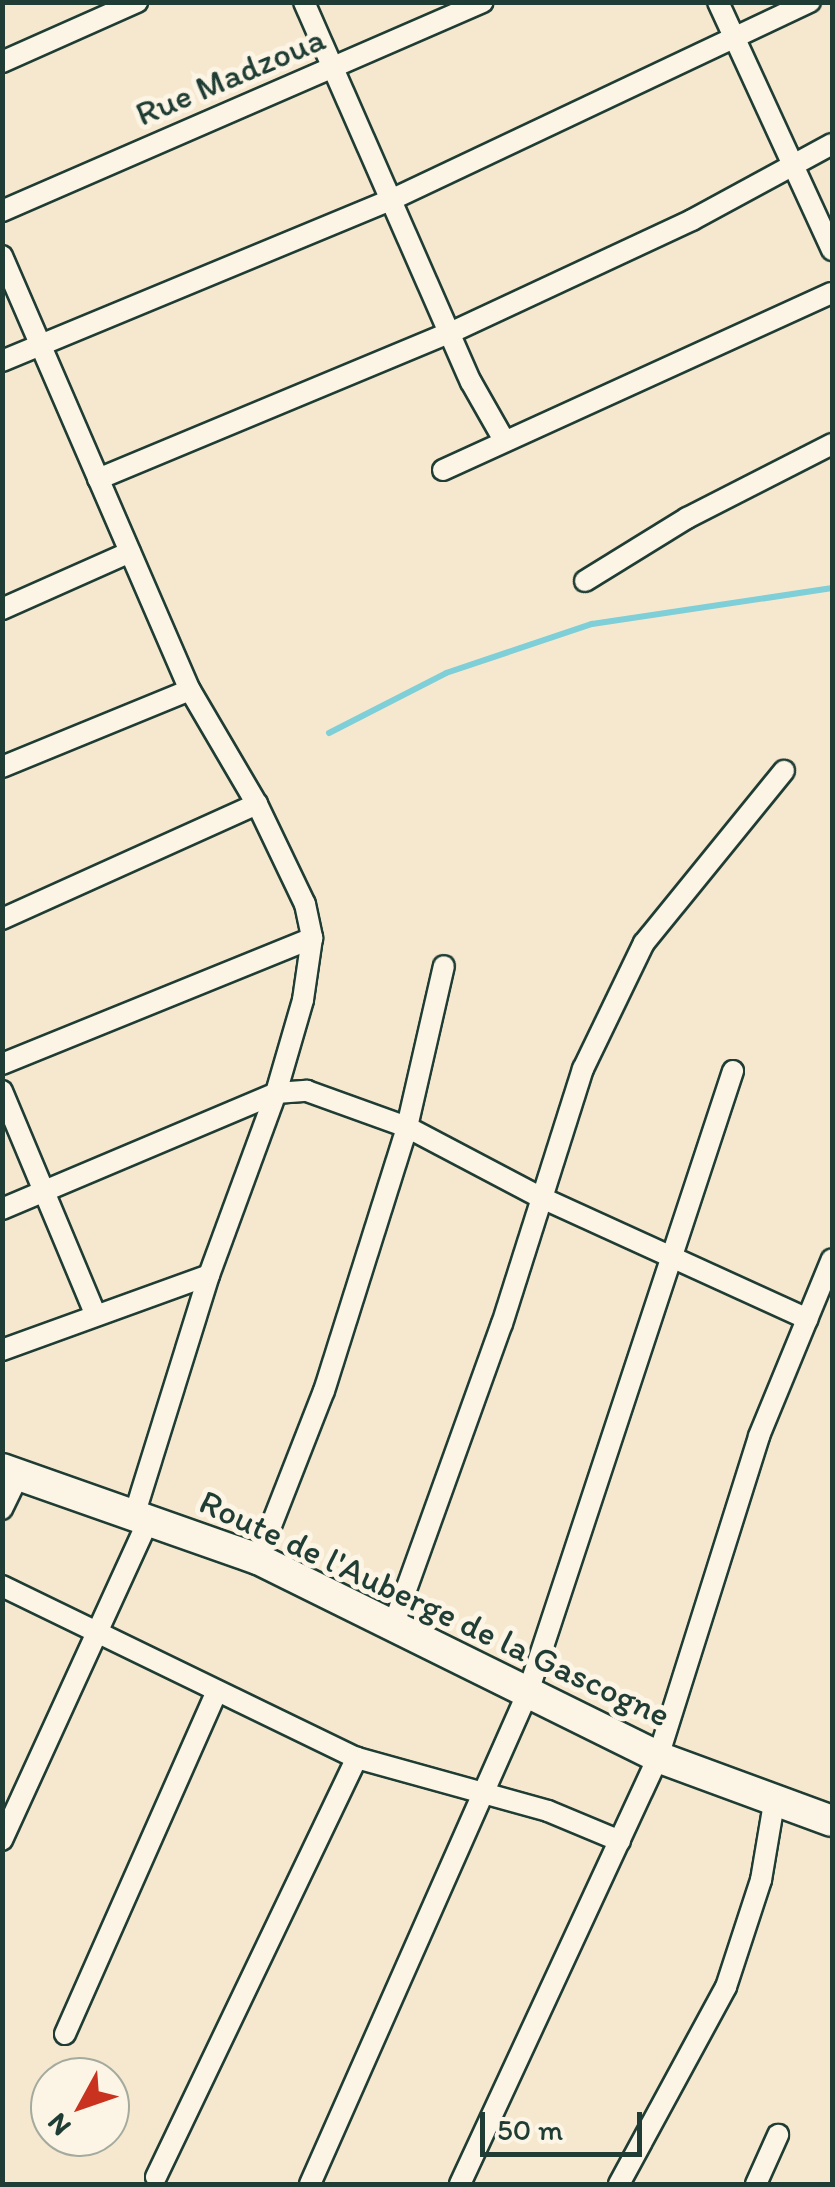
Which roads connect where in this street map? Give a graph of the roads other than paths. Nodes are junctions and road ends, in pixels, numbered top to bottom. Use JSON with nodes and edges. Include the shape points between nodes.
{"nodes":[{"id":1,"x":138,"y":2,"type":"edge"},
{"id":2,"x":304,"y":2,"type":"edge"},
{"id":3,"x":483,"y":2,"type":"edge"},
{"id":4,"x":718,"y":2,"type":"edge"},
{"id":5,"x":810,"y":2,"type":"edge"},
{"id":6,"x":734,"y":42,"type":"junction"},
{"id":7,"x":2,"y":62,"type":"edge"},
{"id":8,"x":332,"y":68,"type":"junction"},
{"id":9,"x":832,"y":144,"type":"edge"},
{"id":10,"x":794,"y":170,"type":"junction"},
{"id":11,"x":395,"y":198,"type":"junction"},
{"id":12,"x":2,"y":211,"type":"edge"},
{"id":13,"x":832,"y":250,"type":"edge"},
{"id":14,"x":2,"y":256,"type":"edge"},
{"id":15,"x":832,"y":293,"type":"edge"},
{"id":16,"x":452,"y":332,"type":"junction"},
{"id":17,"x":43,"y":342,"type":"junction"},
{"id":18,"x":2,"y":361,"type":"edge"},
{"id":19,"x":504,"y":440,"type":"junction"},
{"id":20,"x":832,"y":444,"type":"edge"},
{"id":21,"x":442,"y":470,"type":"dead end"},
{"id":22,"x":98,"y":480,"type":"junction"},
{"id":23,"x":130,"y":552,"type":"junction"},
{"id":24,"x":585,"y":581,"type":"dead end"},
{"id":25,"x":2,"y":609,"type":"edge"},
{"id":26,"x":190,"y":690,"type":"junction"},
{"id":27,"x":2,"y":766,"type":"edge"},
{"id":28,"x":784,"y":770,"type":"dead end"},
{"id":29,"x":257,"y":804,"type":"junction"},
{"id":30,"x":2,"y":919,"type":"edge"},
{"id":31,"x":312,"y":938,"type":"junction"},
{"id":32,"x":444,"y":966,"type":"dead end"},
{"id":33,"x":2,"y":1064,"type":"edge"},
{"id":34,"x":733,"y":1071,"type":"dead end"},
{"id":35,"x":2,"y":1091,"type":"edge"},
{"id":36,"x":276,"y":1093,"type":"junction"},
{"id":37,"x":407,"y":1126,"type":"junction"},
{"id":38,"x":42,"y":1193,"type":"junction"},
{"id":39,"x":540,"y":1197,"type":"junction"},
{"id":40,"x":2,"y":1209,"type":"edge"},
{"id":41,"x":671,"y":1258,"type":"junction"},
{"id":42,"x":832,"y":1259,"type":"edge"},
{"id":43,"x":208,"y":1275,"type":"junction"},
{"id":44,"x":94,"y":1314,"type":"junction"},
{"id":45,"x":808,"y":1319,"type":"junction"},
{"id":46,"x":2,"y":1350,"type":"edge"},
{"id":47,"x":11,"y":1472,"type":"edge"},
{"id":48,"x":2,"y":1509,"type":"edge"},
{"id":49,"x":143,"y":1514,"type":"junction"},
{"id":50,"x":258,"y":1560,"type":"junction"},
{"id":51,"x":2,"y":1586,"type":"edge"},
{"id":52,"x":393,"y":1626,"type":"junction"},
{"id":53,"x":99,"y":1629,"type":"junction"},
{"id":54,"x":528,"y":1692,"type":"junction"},
{"id":55,"x":216,"y":1693,"type":"junction"},
{"id":56,"x":658,"y":1757,"type":"junction"},
{"id":57,"x":357,"y":1758,"type":"junction"},
{"id":58,"x":488,"y":1795,"type":"junction"},
{"id":59,"x":774,"y":1803,"type":"junction"},
{"id":60,"x":832,"y":1821,"type":"edge"},
{"id":61,"x":2,"y":1840,"type":"edge"},
{"id":62,"x":620,"y":1841,"type":"junction"},
{"id":63,"x":64,"y":2034,"type":"dead end"},
{"id":64,"x":778,"y":2135,"type":"dead end"},
{"id":65,"x":156,"y":2177,"type":"dead end"},
{"id":66,"x":310,"y":2184,"type":"edge"},
{"id":67,"x":460,"y":2184,"type":"edge"},
{"id":68,"x":619,"y":2184,"type":"edge"},
{"id":69,"x":756,"y":2184,"type":"edge"}],
"edges":[{"from":1,"to":7,"type":"street"},
{"from":2,"to":8,"type":"street"},
{"from":3,"to":8,"type":"street","name":"Rue Madzoua"},
{"from":4,"to":6,"type":"street"},
{"from":5,"to":6,"type":"street"},
{"from":6,"to":10,"type":"street"},
{"from":6,"to":11,"type":"street"},
{"from":8,"to":11,"type":"street"},
{"from":8,"to":12,"type":"street","name":"Rue Madzoua"},
{"from":9,"to":10,"type":"street"},
{"from":10,"to":13,"type":"street"},
{"from":10,"to":16,"type":"street"},
{"from":11,"to":16,"type":"street"},
{"from":11,"to":17,"type":"street"},
{"from":14,"to":17,"type":"street"},
{"from":15,"to":19,"type":"street"},
{"from":16,"to":19,"type":"street"},
{"from":16,"to":22,"type":"street"},
{"from":17,"to":18,"type":"street"},
{"from":17,"to":22,"type":"street"},
{"from":19,"to":21,"type":"street"},
{"from":20,"to":24,"type":"street","via":[[687,518]]},
{"from":22,"to":23,"type":"street"},
{"from":23,"to":25,"type":"street"},
{"from":23,"to":26,"type":"street"},
{"from":26,"to":27,"type":"street"},
{"from":26,"to":29,"type":"street"},
{"from":28,"to":39,"type":"street","via":[[644,943],[583,1069]]},
{"from":29,"to":30,"type":"street"},
{"from":29,"to":31,"type":"street","via":[[305,904]]},
{"from":31,"to":33,"type":"street"},
{"from":31,"to":36,"type":"street","via":[[303,1000]]},
{"from":32,"to":37,"type":"street"},
{"from":34,"to":41,"type":"street"},
{"from":35,"to":38,"type":"street"},
{"from":36,"to":37,"type":"street","via":[[307,1091]]},
{"from":36,"to":38,"type":"street"},
{"from":36,"to":43,"type":"street"},
{"from":37,"to":39,"type":"street"},
{"from":37,"to":50,"type":"street","via":[[324,1392]]},
{"from":38,"to":40,"type":"street"},
{"from":38,"to":44,"type":"street"},
{"from":39,"to":41,"type":"street"},
{"from":39,"to":52,"type":"street"},
{"from":41,"to":45,"type":"street"},
{"from":41,"to":54,"type":"street"},
{"from":42,"to":45,"type":"street"},
{"from":43,"to":44,"type":"street"},
{"from":43,"to":49,"type":"street"},
{"from":44,"to":46,"type":"street"},
{"from":45,"to":56,"type":"street","via":[[760,1436]]},
{"from":47,"to":48,"type":"street"},
{"from":47,"to":49,"type":"street","name":"Route de l'Auberge de la Gascogne"},
{"from":49,"to":50,"type":"street","name":"Route de l'Auberge de la Gascogne"},
{"from":49,"to":53,"type":"street"},
{"from":50,"to":52,"type":"street","name":"Route de l'Auberge de la Gascogne"},
{"from":51,"to":53,"type":"street"},
{"from":52,"to":54,"type":"street","name":"Route de l'Auberge de la Gascogne"},
{"from":53,"to":55,"type":"street"},
{"from":53,"to":61,"type":"street"},
{"from":54,"to":56,"type":"street","name":"Route de l'Auberge de la Gascogne"},
{"from":54,"to":58,"type":"street"},
{"from":55,"to":57,"type":"street"},
{"from":55,"to":63,"type":"street"},
{"from":56,"to":59,"type":"street","name":"Route de l'Auberge de la Gascogne"},
{"from":56,"to":62,"type":"street"},
{"from":57,"to":58,"type":"street"},
{"from":57,"to":65,"type":"street"},
{"from":58,"to":62,"type":"street"},
{"from":58,"to":66,"type":"street"},
{"from":59,"to":60,"type":"street","name":"Route de l'Auberge de la Gascogne"},
{"from":59,"to":68,"type":"street","via":[[761,1880],[726,1987]]},
{"from":62,"to":67,"type":"street"},
{"from":64,"to":69,"type":"street"}]}
